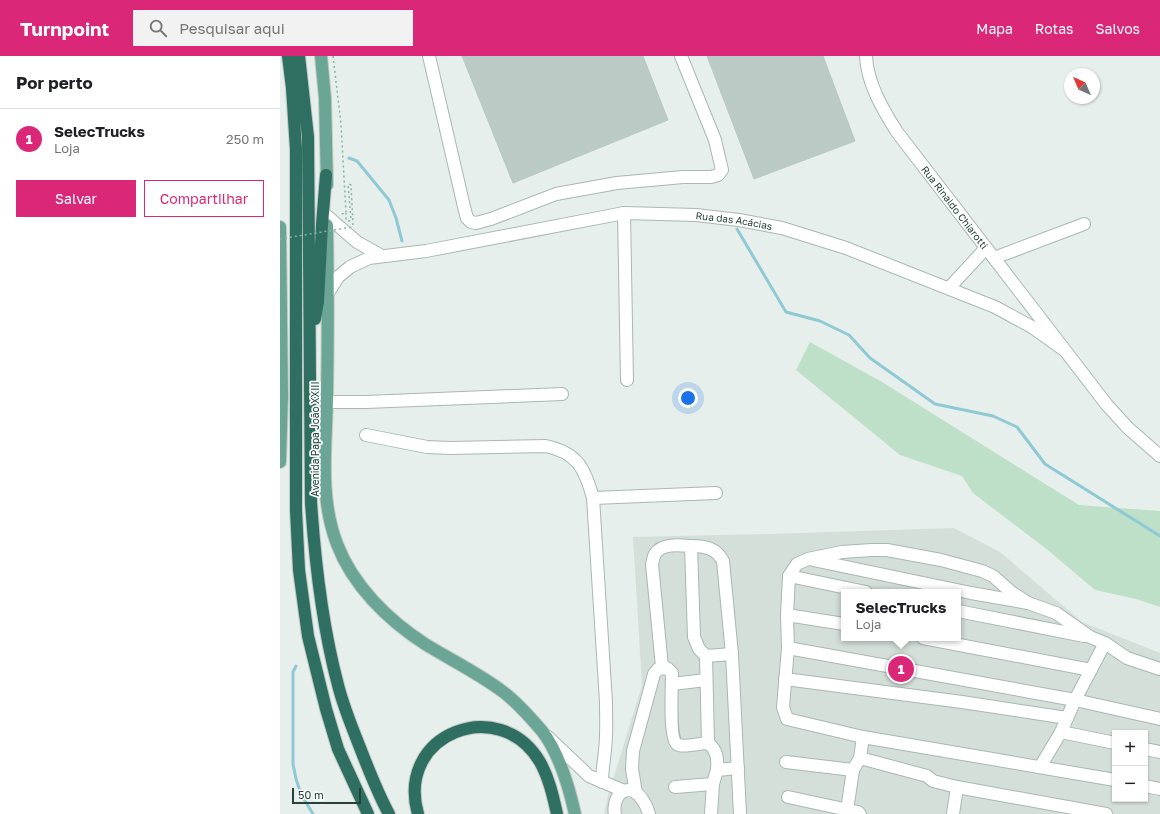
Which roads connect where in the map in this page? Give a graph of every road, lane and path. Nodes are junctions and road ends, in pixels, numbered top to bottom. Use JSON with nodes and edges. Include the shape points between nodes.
{"nodes":[{"id":1,"x":288,"y":56,"type":"edge"},
{"id":2,"x":299,"y":56,"type":"edge"},
{"id":3,"x":321,"y":56,"type":"edge"},
{"id":4,"x":333,"y":56,"type":"edge"},
{"id":5,"x":429,"y":56,"type":"edge"},
{"id":6,"x":681,"y":56,"type":"edge"},
{"id":7,"x":866,"y":56,"type":"edge"},
{"id":8,"x":326,"y":175,"type":"junction"},
{"id":9,"x":624,"y":213,"type":"junction"},
{"id":10,"x":346,"y":214,"type":"junction"},
{"id":11,"x":327,"y":216,"type":"junction"},
{"id":12,"x":1084,"y":224,"type":"dead end"},
{"id":13,"x":280,"y":227,"type":"edge"},
{"id":14,"x":280,"y":239,"type":"edge"},
{"id":15,"x":986,"y":248,"type":"junction"},
{"id":16,"x":382,"y":256,"type":"junction"},
{"id":17,"x":994,"y":258,"type":"junction"},
{"id":18,"x":949,"y":288,"type":"junction"},
{"id":19,"x":328,"y":293,"type":"junction"},
{"id":20,"x":281,"y":331,"type":"edge"},
{"id":21,"x":310,"y":347,"type":"junction"},
{"id":22,"x":1063,"y":349,"type":"junction"},
{"id":23,"x":628,"y":380,"type":"dead end"},
{"id":24,"x":562,"y":394,"type":"dead end"},
{"id":25,"x":327,"y":402,"type":"junction"},
{"id":26,"x":366,"y":435,"type":"dead end"},
{"id":27,"x":1160,"y":456,"type":"edge"},
{"id":28,"x":280,"y":462,"type":"edge"},
{"id":29,"x":716,"y":493,"type":"dead end"},
{"id":30,"x":593,"y":498,"type":"junction"},
{"id":31,"x":691,"y":546,"type":"junction"},
{"id":32,"x":808,"y":559,"type":"junction"},
{"id":33,"x":789,"y":576,"type":"junction"},
{"id":34,"x":852,"y":589,"type":"edge"},
{"id":35,"x":952,"y":589,"type":"edge"},
{"id":36,"x":961,"y":591,"type":"edge"},
{"id":37,"x":1028,"y":603,"type":"junction"},
{"id":38,"x":961,"y":612,"type":"edge"},
{"id":39,"x":788,"y":615,"type":"junction"},
{"id":40,"x":841,"y":624,"type":"edge"},
{"id":41,"x":1090,"y":637,"type":"junction"},
{"id":42,"x":939,"y":641,"type":"edge"},
{"id":43,"x":1105,"y":643,"type":"junction"},
{"id":44,"x":788,"y":648,"type":"junction"},
{"id":45,"x":732,"y":654,"type":"junction"},
{"id":46,"x":706,"y":656,"type":"junction"},
{"id":47,"x":662,"y":667,"type":"junction"},
{"id":48,"x":1160,"y":669,"type":"edge"},
{"id":49,"x":1091,"y":670,"type":"junction"},
{"id":50,"x":786,"y":679,"type":"junction"},
{"id":51,"x":706,"y":680,"type":"junction"},
{"id":52,"x":672,"y":684,"type":"junction"},
{"id":53,"x":1076,"y":700,"type":"junction"},
{"id":54,"x":1067,"y":718,"type":"junction"},
{"id":55,"x":1160,"y":719,"type":"edge"},
{"id":56,"x":542,"y":731,"type":"junction"},
{"id":57,"x":1062,"y":732,"type":"junction"},
{"id":58,"x":863,"y":737,"type":"junction"},
{"id":59,"x":1112,"y":742,"type":"edge"},
{"id":60,"x":708,"y":743,"type":"junction"},
{"id":61,"x":1148,"y":750,"type":"edge"},
{"id":62,"x":1160,"y":752,"type":"edge"},
{"id":63,"x":860,"y":758,"type":"junction"},
{"id":64,"x":786,"y":762,"type":"dead end"},
{"id":65,"x":1040,"y":767,"type":"junction"},
{"id":66,"x":738,"y":768,"type":"junction"},
{"id":67,"x":717,"y":770,"type":"junction"},
{"id":68,"x":853,"y":770,"type":"junction"},
{"id":69,"x":1112,"y":779,"type":"edge"},
{"id":70,"x":602,"y":782,"type":"junction"},
{"id":71,"x":713,"y":784,"type":"junction"},
{"id":72,"x":957,"y":786,"type":"junction"},
{"id":73,"x":675,"y":787,"type":"dead end"},
{"id":74,"x":1148,"y":787,"type":"edge"},
{"id":75,"x":1160,"y":789,"type":"edge"},
{"id":76,"x":630,"y":792,"type":"junction"},
{"id":77,"x":788,"y":797,"type":"dead end"},
{"id":78,"x":847,"y":810,"type":"junction"},
{"id":79,"x":368,"y":814,"type":"edge"},
{"id":80,"x":389,"y":814,"type":"edge"},
{"id":81,"x":418,"y":814,"type":"edge"},
{"id":82,"x":557,"y":814,"type":"edge"},
{"id":83,"x":575,"y":814,"type":"edge"},
{"id":84,"x":616,"y":814,"type":"edge"},
{"id":85,"x":649,"y":814,"type":"edge"},
{"id":86,"x":711,"y":814,"type":"edge"},
{"id":87,"x":740,"y":814,"type":"edge"},
{"id":88,"x":860,"y":814,"type":"edge"},
{"id":89,"x":953,"y":814,"type":"edge"},
{"id":90,"x":1106,"y":814,"type":"edge"}],
"edges":[{"from":1,"to":79,"type":"highway","name":"Avenida Papa João XXIII","via":[[296,149],[296,510],[299,570],[308,636],[326,709],[338,749]]},
{"from":2,"to":21,"type":"highway","name":"Avenida Papa João XXIII","via":[[308,137]]},
{"from":3,"to":8,"type":"main road","name":"Avenida Papa João XXIII","via":[[325,98]]},
{"from":4,"to":10,"type":"path","via":[[341,124]]},
{"from":5,"to":6,"type":"street","via":[[465,211],[471,222],[491,219],[556,194],[617,183],[718,175],[722,170],[715,140]]},
{"from":7,"to":15,"type":"street","name":"Rua Rinaldo Chiarotti","via":[[873,85],[897,132]]},
{"from":8,"to":11,"type":"main road","name":"Avenida Papa João XXIII"},
{"from":8,"to":21,"type":"highway","via":[[318,302]]},
{"from":9,"to":16,"type":"street","name":"Rua das Acácias","via":[[426,251]]},
{"from":9,"to":18,"type":"street","name":"Rua das Acácias","via":[[696,215],[782,228],[846,248]]},
{"from":9,"to":23,"type":"street"},
{"from":10,"to":11,"type":"path"},
{"from":10,"to":14,"type":"path","bridge":true,"via":[[346,220],[351,220],[348,185],[350,184],[352,227]]},
{"from":11,"to":16,"type":"street","via":[[357,242]]},
{"from":11,"to":19,"type":"main road","name":"Avenida Papa João XXIII"},
{"from":12,"to":17,"type":"street"},
{"from":13,"to":20,"type":"main road"},
{"from":15,"to":17,"type":"street","name":"Rua Rinaldo Chiarotti"},
{"from":15,"to":18,"type":"street"},
{"from":16,"to":19,"type":"street","name":"Rua das Acácias","via":[[369,258],[350,267],[338,277]]},
{"from":17,"to":22,"type":"street","name":"Rua Rinaldo Chiarotti"},
{"from":18,"to":22,"type":"street","name":"Rua das Acácias","via":[[1014,316]]},
{"from":19,"to":25,"type":"main road","name":"Avenida Papa João XXIII"},
{"from":20,"to":28,"type":"main road"},
{"from":21,"to":80,"type":"highway","name":"Avenida Papa João XXIII","via":[[311,502],[320,597],[341,697],[369,771]]},
{"from":22,"to":27,"type":"street","name":"Rua Rinaldo Chiarotti","via":[[1107,405],[1128,428]]},
{"from":24,"to":25,"type":"street"},
{"from":25,"to":56,"type":"main road","name":"Avenida Papa João XXIII","via":[[324,481],[327,509],[337,545],[356,580],[382,610],[405,630],[503,691]]},
{"from":26,"to":30,"type":"street","via":[[427,447],[546,446],[558,449],[576,460],[584,470]]},
{"from":29,"to":30,"type":"street"},
{"from":30,"to":70,"type":"street","via":[[606,702]]},
{"from":31,"to":45,"type":"street","via":[[712,549],[723,561]]},
{"from":31,"to":46,"type":"street","via":[[694,637],[699,649]]},
{"from":31,"to":47,"type":"street","via":[[661,548],[655,554],[652,564]]},
{"from":32,"to":33,"type":"street","via":[[797,564]]},
{"from":32,"to":35,"type":"street"},
{"from":32,"to":37,"type":"street","via":[[842,552],[887,550],[940,560],[993,576]]},
{"from":33,"to":34,"type":"street"},
{"from":33,"to":39,"type":"street"},
{"from":36,"to":37,"type":"street"},
{"from":37,"to":41,"type":"street","via":[[1056,613]]},
{"from":38,"to":41,"type":"street"},
{"from":39,"to":40,"type":"street"},
{"from":39,"to":44,"type":"street"},
{"from":41,"to":43,"type":"street"},
{"from":42,"to":49,"type":"street"},
{"from":43,"to":48,"type":"street","via":[[1127,658]]},
{"from":43,"to":49,"type":"street"},
{"from":44,"to":50,"type":"street"},
{"from":44,"to":53,"type":"street"},
{"from":45,"to":46,"type":"street"},
{"from":45,"to":66,"type":"street"},
{"from":46,"to":51,"type":"street"},
{"from":47,"to":52,"type":"street","via":[[672,673]]},
{"from":47,"to":76,"type":"street","via":[[654,674],[633,751]]},
{"from":49,"to":53,"type":"street"},
{"from":50,"to":54,"type":"street"},
{"from":50,"to":58,"type":"street","via":[[783,707],[787,719]]},
{"from":51,"to":52,"type":"street"},
{"from":51,"to":60,"type":"street"},
{"from":52,"to":60,"type":"street","via":[[675,742],[682,746]]},
{"from":53,"to":54,"type":"street"},
{"from":53,"to":55,"type":"street"},
{"from":54,"to":57,"type":"street"},
{"from":56,"to":70,"type":"street","via":[[589,776]]},
{"from":56,"to":83,"type":"main road","name":"Avenida Papa João XXIII","via":[[564,774]]},
{"from":57,"to":59,"type":"street"},
{"from":57,"to":65,"type":"street"},
{"from":58,"to":63,"type":"street"},
{"from":58,"to":65,"type":"street"},
{"from":60,"to":67,"type":"street","via":[[717,756]]},
{"from":61,"to":62,"type":"street"},
{"from":63,"to":68,"type":"street"},
{"from":63,"to":72,"type":"street"},
{"from":64,"to":68,"type":"street"},
{"from":65,"to":69,"type":"street"},
{"from":66,"to":67,"type":"street"},
{"from":66,"to":87,"type":"street"},
{"from":67,"to":71,"type":"street"},
{"from":68,"to":78,"type":"street"},
{"from":70,"to":76,"type":"street"},
{"from":71,"to":73,"type":"street"},
{"from":71,"to":86,"type":"street"},
{"from":72,"to":89,"type":"street"},
{"from":72,"to":90,"type":"street"},
{"from":74,"to":75,"type":"street"},
{"from":76,"to":84,"type":"street","via":[[618,796],[614,809]]},
{"from":76,"to":85,"type":"street","via":[[646,805]]},
{"from":77,"to":78,"type":"street"},
{"from":78,"to":88,"type":"street"},
{"from":81,"to":82,"type":"highway","via":[[415,789],[423,759],[433,746],[446,736],[474,727],[505,732],[527,747],[540,762],[551,788]]}]}
